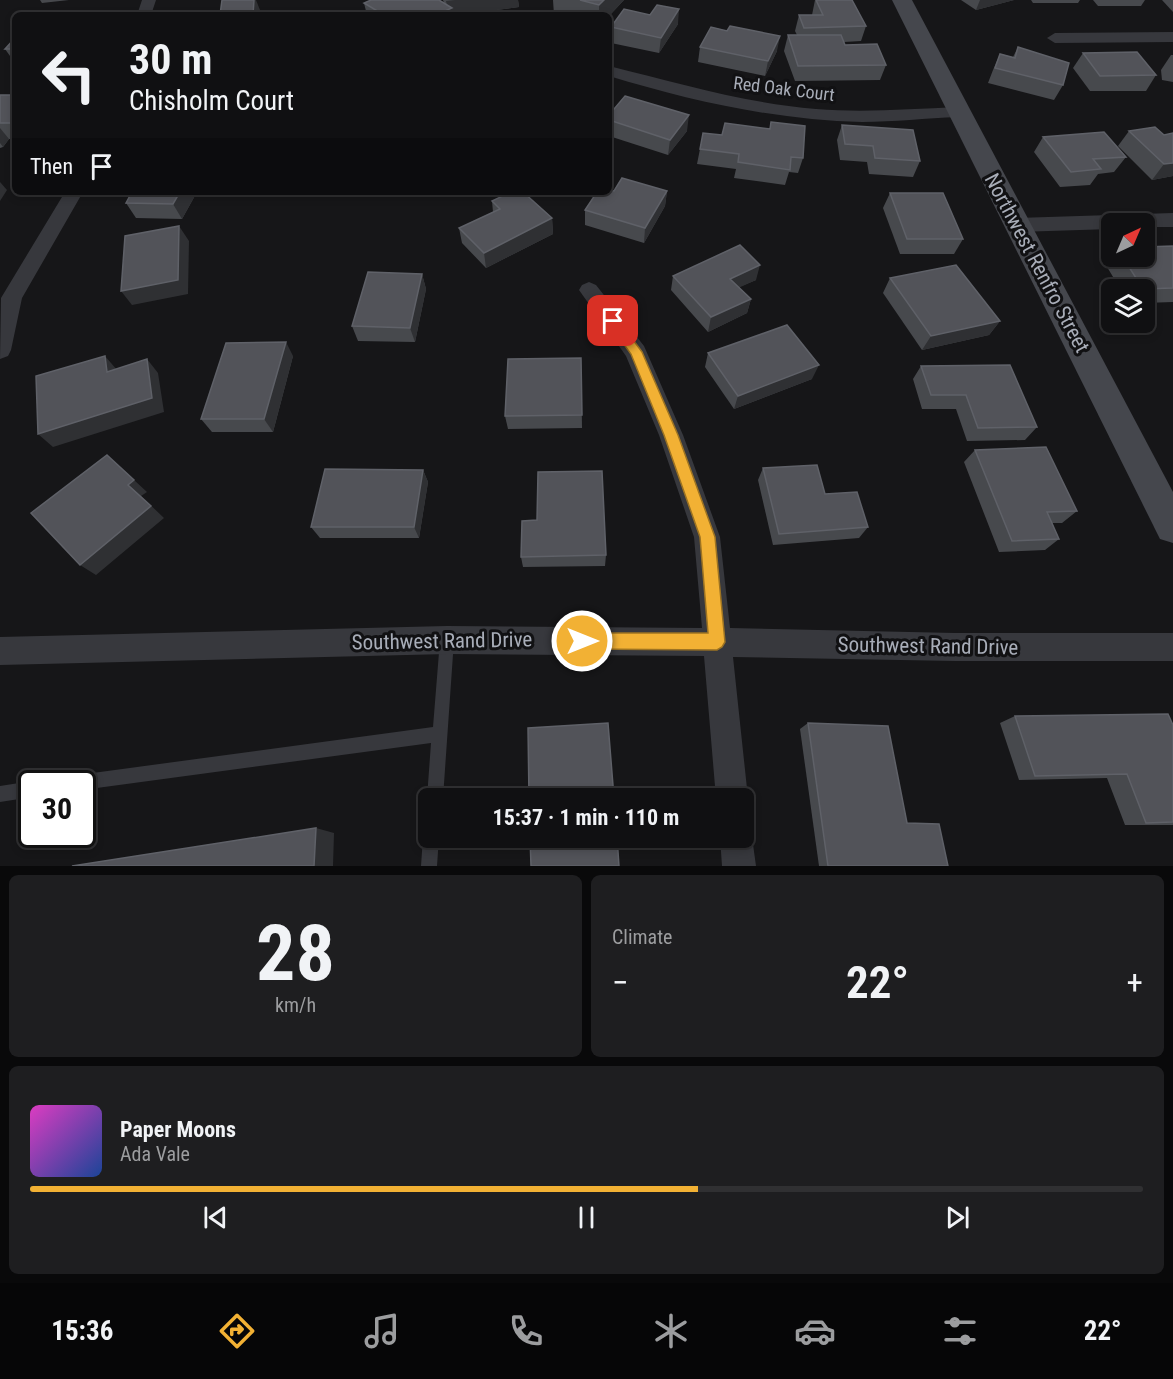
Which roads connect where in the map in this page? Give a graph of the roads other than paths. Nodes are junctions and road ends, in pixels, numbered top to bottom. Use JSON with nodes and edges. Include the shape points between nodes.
{"nodes":[{"id":1,"x":902,"y":0,"type":"edge"},
{"id":2,"x":1173,"y":37,"type":"edge"},
{"id":3,"x":1055,"y":38,"type":"dead end"},
{"id":4,"x":612,"y":72,"type":"edge"},
{"id":5,"x":958,"y":112,"type":"junction"},
{"id":6,"x":72,"y":195,"type":"edge"},
{"id":7,"x":1173,"y":220,"type":"edge"},
{"id":8,"x":1017,"y":225,"type":"junction"},
{"id":9,"x":590,"y":290,"type":"dead end"},
{"id":10,"x":0,"y":350,"type":"edge"},
{"id":11,"x":1166,"y":495,"type":"edge"},
{"id":12,"x":1173,"y":527,"type":"edge"},
{"id":13,"x":447,"y":640,"type":"junction"},
{"id":14,"x":717,"y":642,"type":"junction"},
{"id":15,"x":1173,"y":647,"type":"edge"},
{"id":16,"x":0,"y":651,"type":"edge"},
{"id":17,"x":440,"y":734,"type":"junction"},
{"id":18,"x":96,"y":781,"type":"edge"},
{"id":19,"x":436,"y":788,"type":"edge"},
{"id":20,"x":731,"y":788,"type":"edge"},
{"id":21,"x":18,"y":791,"type":"edge"},
{"id":22,"x":0,"y":794,"type":"edge"},
{"id":23,"x":430,"y":848,"type":"edge"},
{"id":24,"x":737,"y":848,"type":"edge"},
{"id":25,"x":429,"y":866,"type":"edge"},
{"id":26,"x":739,"y":866,"type":"edge"}],
"edges":[{"from":1,"to":5,"type":"main road","name":"Northwest Renfro Street"},
{"from":2,"to":3,"type":"street"},
{"from":4,"to":5,"type":"street","name":"Red Oak Court","via":[[721,102],[849,116]]},
{"from":5,"to":8,"type":"main road","name":"Northwest Renfro Street"},
{"from":6,"to":10,"type":"street","via":[[12,298]]},
{"from":7,"to":8,"type":"street"},
{"from":8,"to":11,"type":"main road","name":"Northwest Renfro Street"},
{"from":9,"to":14,"type":"street","via":[[636,352],[671,435],[707,537]]},
{"from":11,"to":12,"type":"main road","name":"Northwest Renfro Street"},
{"from":13,"to":14,"type":"street","name":"Southwest Rand Drive"},
{"from":13,"to":16,"type":"street","name":"Southwest Rand Drive"},
{"from":13,"to":17,"type":"lane"},
{"from":14,"to":15,"type":"street","name":"Southwest Rand Drive"},
{"from":14,"to":20,"type":"street"},
{"from":17,"to":18,"type":"lane"},
{"from":17,"to":19,"type":"lane"},
{"from":21,"to":22,"type":"lane"},
{"from":23,"to":25,"type":"lane"},
{"from":24,"to":26,"type":"street"}]}
